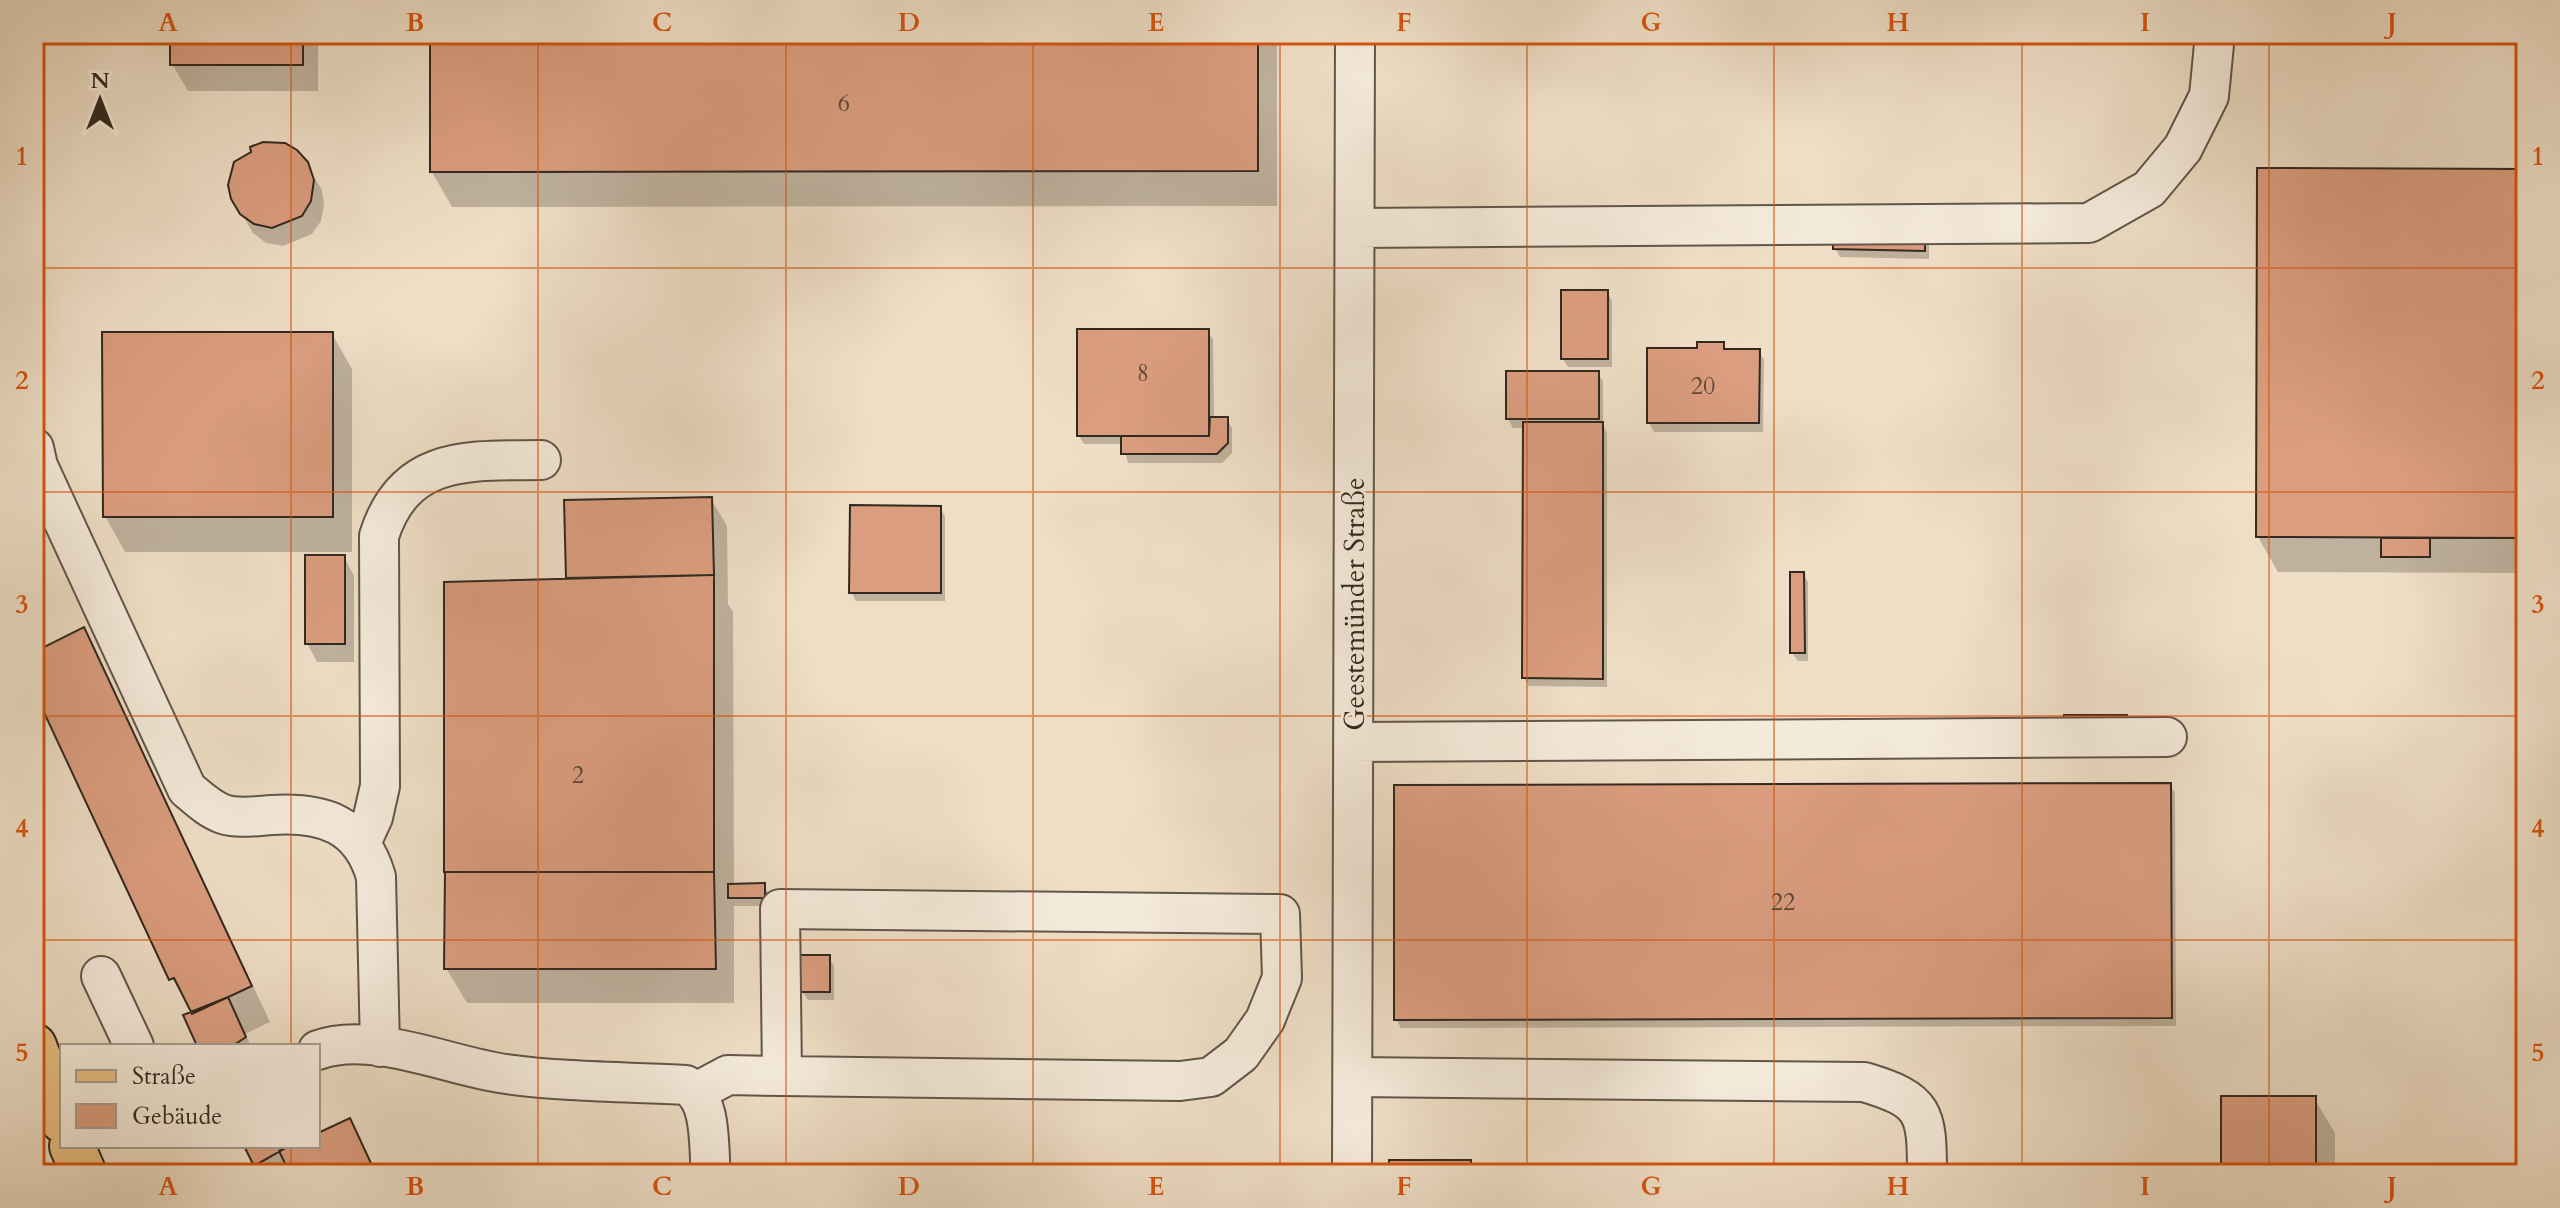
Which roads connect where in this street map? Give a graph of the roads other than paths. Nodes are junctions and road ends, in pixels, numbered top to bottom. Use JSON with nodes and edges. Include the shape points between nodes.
{"nodes":[{"id":1,"x":1355,"y":34,"type":"edge"},
{"id":2,"x":2215,"y":34,"type":"edge"},
{"id":3,"x":1356,"y":228,"type":"junction"},
{"id":4,"x":34,"y":448,"type":"edge"},
{"id":5,"x":541,"y":460,"type":"dead end"},
{"id":6,"x":2167,"y":737,"type":"dead end"},
{"id":7,"x":1354,"y":742,"type":"junction"},
{"id":8,"x":361,"y":843,"type":"junction"},
{"id":9,"x":101,"y":976,"type":"dead end"},
{"id":10,"x":133,"y":1044,"type":"edge"},
{"id":11,"x":34,"y":1046,"type":"edge"},
{"id":12,"x":380,"y":1047,"type":"junction"},
{"id":13,"x":320,"y":1049,"type":"edge"},
{"id":14,"x":782,"y":1076,"type":"junction"},
{"id":15,"x":1354,"y":1077,"type":"junction"},
{"id":16,"x":698,"y":1091,"type":"junction"},
{"id":17,"x":60,"y":1110,"type":"edge"},
{"id":18,"x":711,"y":1174,"type":"edge"},
{"id":19,"x":1352,"y":1174,"type":"edge"},
{"id":20,"x":1927,"y":1174,"type":"edge"}],
"edges":[{"from":1,"to":3,"type":"street","name":"Geestemünder Straße"},
{"from":2,"to":3,"type":"street","via":[[2209,96],[2183,148],[2149,189],[2089,223]]},
{"from":3,"to":7,"type":"street","name":"Geestemünder Straße"},
{"from":4,"to":8,"type":"street","via":[[44,481],[187,789],[223,814],[302,814],[347,829]]},
{"from":5,"to":8,"type":"street","via":[[461,462],[436,469],[415,479],[386,513],[379,536],[380,786]]},
{"from":6,"to":7,"type":"street"},
{"from":7,"to":15,"type":"street","name":"Geestemünder Straße"},
{"from":8,"to":12,"type":"street","via":[[376,877]]},
{"from":9,"to":10,"type":"street"},
{"from":11,"to":17,"type":"main road"},
{"from":12,"to":13,"type":"street"},
{"from":12,"to":16,"type":"street","via":[[504,1074],[686,1085]]},
{"from":14,"to":14,"type":"street","via":[[1164,1081],[1211,1077],[1241,1054],[1265,1020],[1282,978],[1280,914],[780,909]]},
{"from":14,"to":16,"type":"street","via":[[728,1075]]},
{"from":15,"to":19,"type":"street","name":"Geestemünder Straße"},
{"from":15,"to":20,"type":"street","via":[[1864,1082],[1902,1094],[1924,1118]]},
{"from":16,"to":18,"type":"street"}]}
